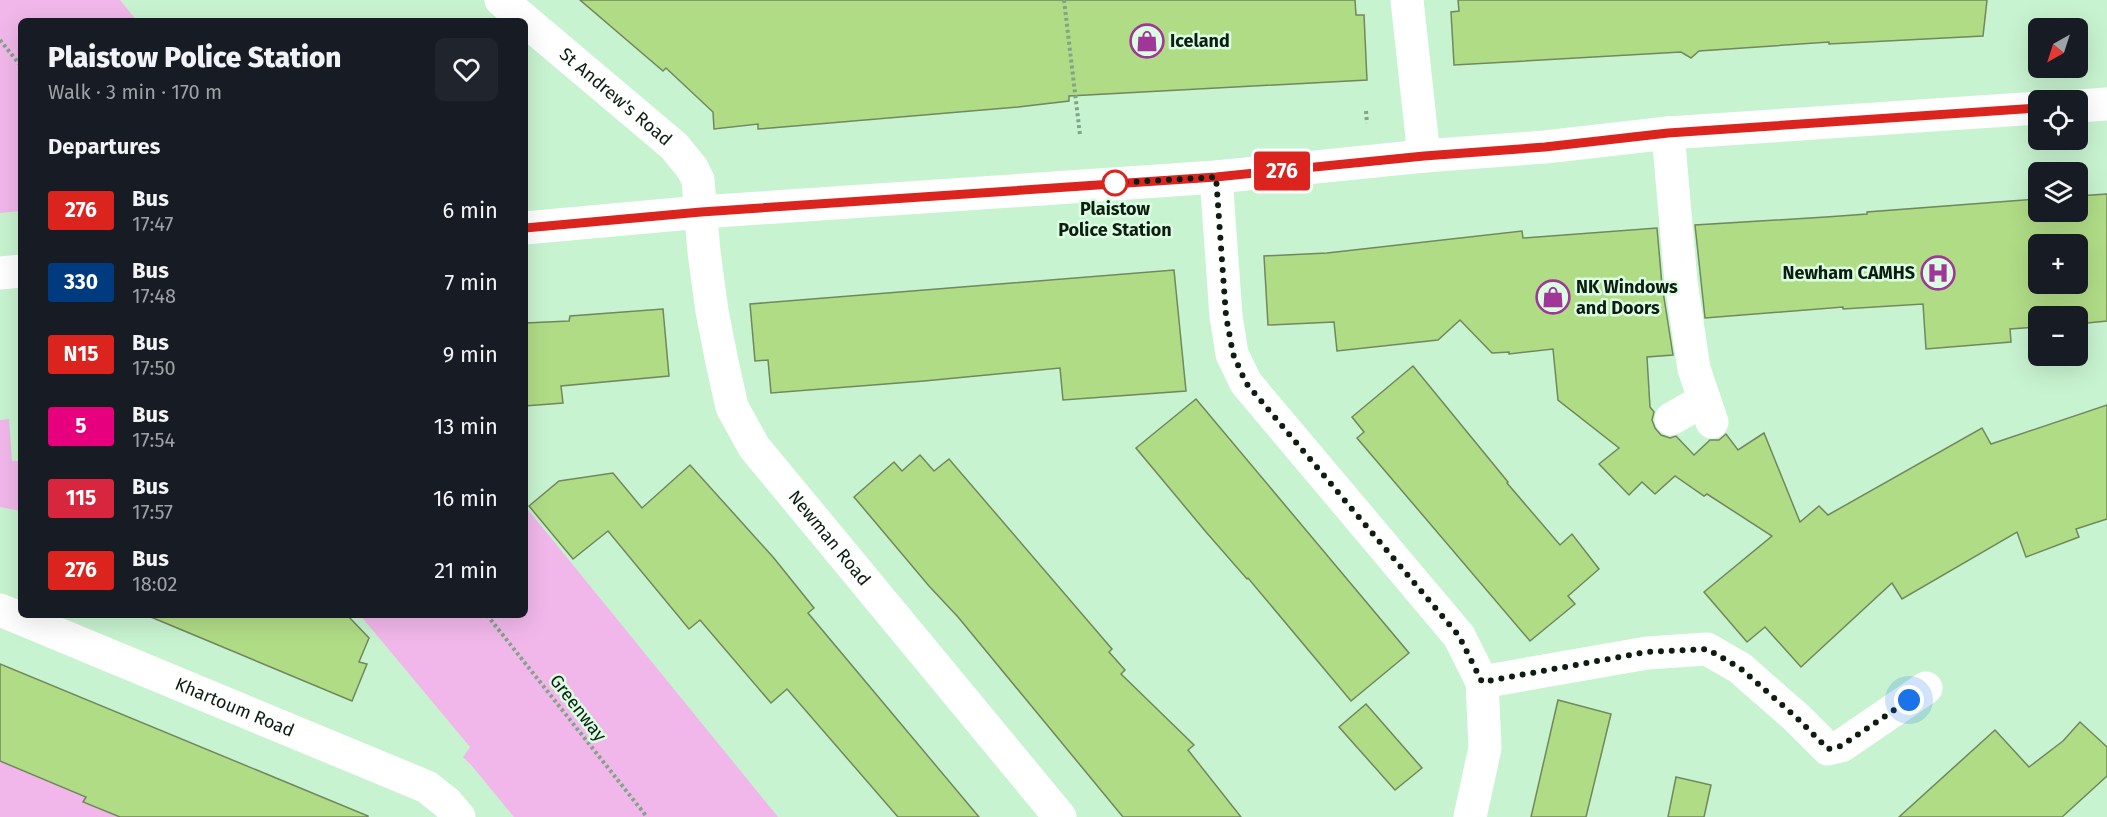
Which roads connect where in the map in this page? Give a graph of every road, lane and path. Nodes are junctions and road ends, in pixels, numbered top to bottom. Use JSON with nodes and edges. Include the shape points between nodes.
{"nodes":[{"id":1,"x":501,"y":0,"type":"edge"},
{"id":2,"x":1064,"y":0,"type":"edge"},
{"id":3,"x":1407,"y":0,"type":"edge"},
{"id":4,"x":522,"y":18,"type":"edge"},
{"id":5,"x":528,"y":23,"type":"edge"},
{"id":6,"x":0,"y":40,"type":"edge"},
{"id":7,"x":18,"y":62,"type":"edge"},
{"id":8,"x":2107,"y":104,"type":"edge"},
{"id":9,"x":2088,"y":105,"type":"edge"},
{"id":10,"x":2028,"y":109,"type":"edge"},
{"id":11,"x":1668,"y":133,"type":"junction"},
{"id":12,"x":1080,"y":135,"type":"dead end"},
{"id":13,"x":1424,"y":156,"type":"junction"},
{"id":14,"x":1216,"y":177,"type":"junction"},
{"id":15,"x":701,"y":212,"type":"junction"},
{"id":16,"x":528,"y":228,"type":"edge"},
{"id":17,"x":18,"y":271,"type":"edge"},
{"id":18,"x":0,"y":273,"type":"edge"},
{"id":19,"x":1671,"y":419,"type":"dead end"},
{"id":20,"x":0,"y":610,"type":"edge"},
{"id":21,"x":18,"y":617,"type":"edge"},
{"id":22,"x":19,"y":618,"type":"edge"},
{"id":23,"x":489,"y":618,"type":"edge"},
{"id":24,"x":1482,"y":682,"type":"junction"},
{"id":25,"x":1926,"y":688,"type":"dead end"},
{"id":26,"x":459,"y":817,"type":"edge"},
{"id":27,"x":647,"y":817,"type":"edge"},
{"id":28,"x":1060,"y":817,"type":"edge"},
{"id":29,"x":1470,"y":817,"type":"edge"}],
"edges":[{"from":1,"to":4,"type":"street","name":"St Andrew's Road"},
{"from":2,"to":12,"type":"path"},
{"from":3,"to":13,"type":"street"},
{"from":5,"to":15,"type":"street","name":"St Andrew's Road","via":[[674,146],[698,180]]},
{"from":6,"to":7,"type":"path"},
{"from":8,"to":9,"type":"street"},
{"from":10,"to":11,"type":"street"},
{"from":11,"to":13,"type":"street"},
{"from":11,"to":19,"type":"street","via":[[1681,282],[1694,369],[1708,411]]},
{"from":13,"to":14,"type":"street"},
{"from":14,"to":15,"type":"street"},
{"from":14,"to":24,"type":"street","via":[[1226,316],[1233,354],[1246,383],[1459,636]]},
{"from":15,"to":16,"type":"street"},
{"from":15,"to":28,"type":"street","name":"Newman Road","via":[[712,311],[729,396],[754,447]]},
{"from":17,"to":18,"type":"street"},
{"from":20,"to":21,"type":"street","name":"Khartoum Road"},
{"from":22,"to":26,"type":"street","name":"Khartoum Road","via":[[427,787]]},
{"from":23,"to":27,"type":"path","name":"Greenway"},
{"from":24,"to":25,"type":"street","via":[[1647,652],[1707,649],[1740,668],[1828,749],[1841,746]]},
{"from":24,"to":29,"type":"street","via":[[1485,748]]}]}
